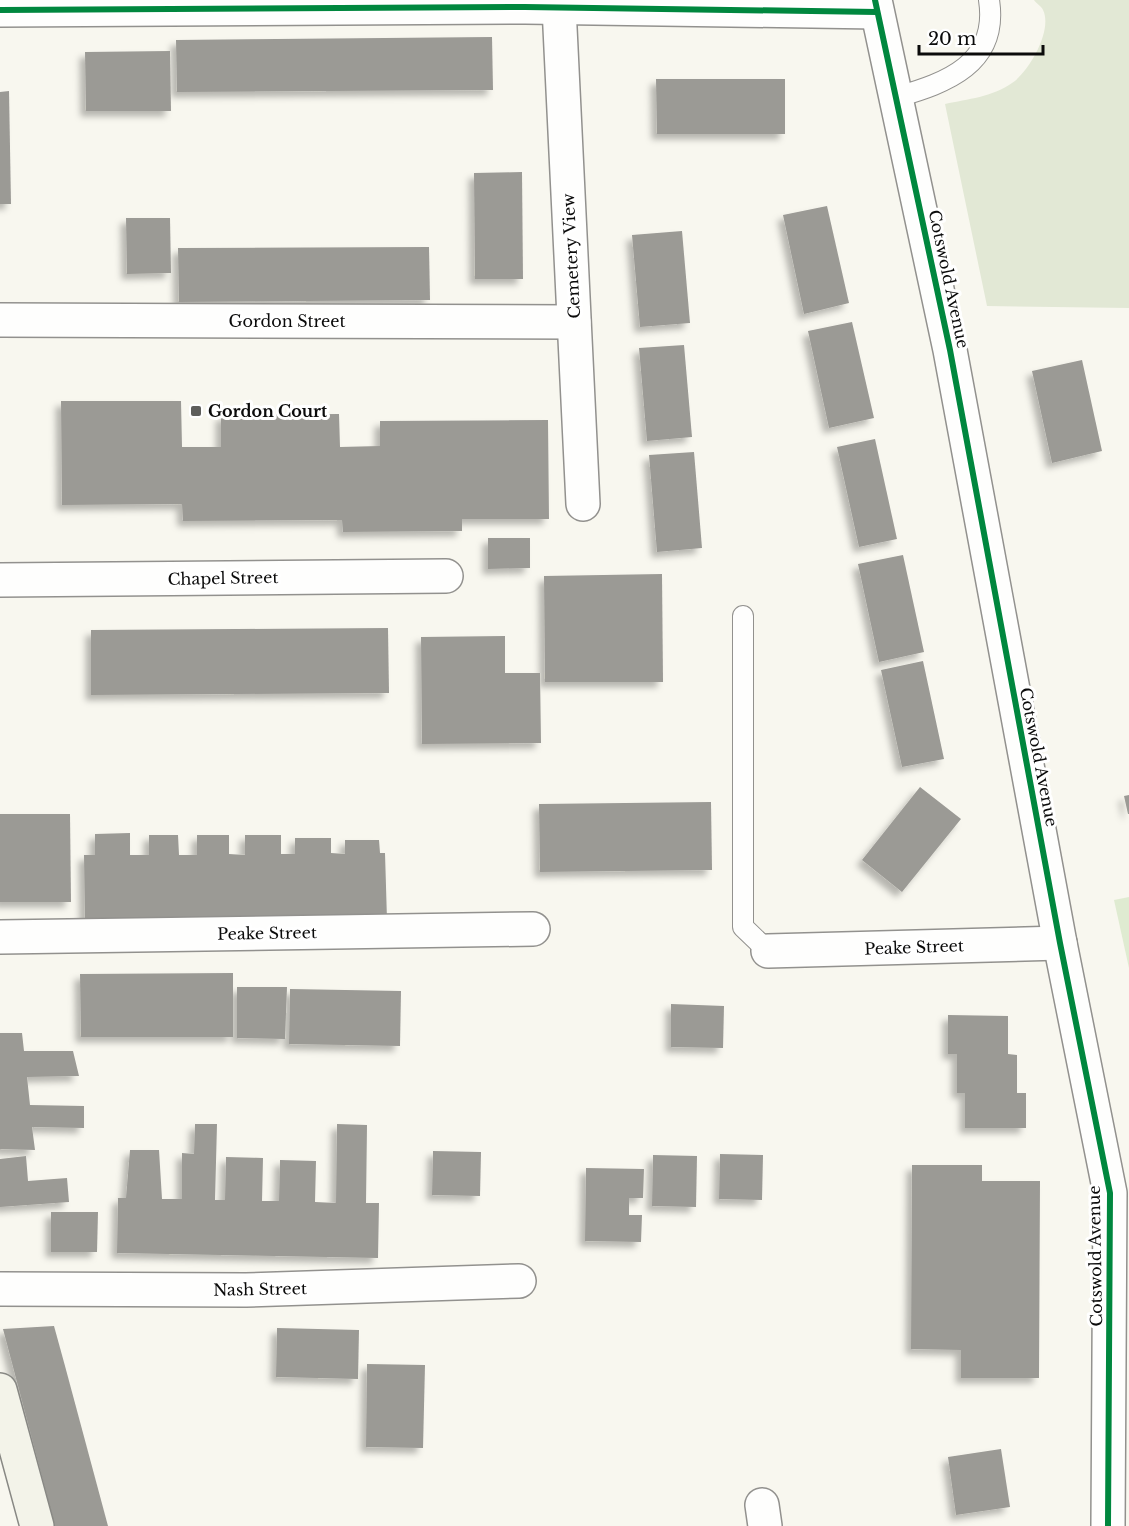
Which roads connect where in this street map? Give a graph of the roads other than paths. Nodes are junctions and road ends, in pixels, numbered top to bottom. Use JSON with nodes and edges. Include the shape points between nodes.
{"nodes":[{"id":1,"x":989,"y":0,"type":"edge"},
{"id":2,"x":524,"y":4,"type":"edge"},
{"id":3,"x":876,"y":6,"type":"edge"},
{"id":4,"x":559,"y":7,"type":"junction"},
{"id":5,"x":0,"y":10,"type":"edge"},
{"id":6,"x":897,"y":97,"type":"junction"},
{"id":7,"x":0,"y":320,"type":"edge"},
{"id":8,"x":574,"y":322,"type":"junction"},
{"id":9,"x":583,"y":504,"type":"dead end"},
{"id":10,"x":446,"y":576,"type":"dead end"},
{"id":11,"x":0,"y":580,"type":"edge"},
{"id":12,"x":743,"y":616,"type":"dead end"},
{"id":13,"x":533,"y":929,"type":"dead end"},
{"id":14,"x":0,"y":937,"type":"edge"},
{"id":15,"x":1060,"y":943,"type":"junction"},
{"id":16,"x":768,"y":951,"type":"joint"},
{"id":17,"x":519,"y":1281,"type":"dead end"},
{"id":18,"x":0,"y":1289,"type":"edge"},
{"id":19,"x":0,"y":1390,"type":"edge"},
{"id":20,"x":37,"y":1526,"type":"edge"},
{"id":21,"x":1108,"y":1526,"type":"edge"}],
"edges":[{"from":1,"to":6,"type":"lane","via":[[988,31],[969,64],[938,86]]},
{"from":2,"to":4,"type":"street"},
{"from":2,"to":5,"type":"street"},
{"from":3,"to":4,"type":"street"},
{"from":3,"to":6,"type":"street","name":"Cotswold Avenue"},
{"from":4,"to":8,"type":"street","name":"Cemetery View"},
{"from":6,"to":15,"type":"street","name":"Cotswold Avenue","via":[[950,350]]},
{"from":7,"to":8,"type":"street","name":"Gordon Street"},
{"from":8,"to":9,"type":"street","name":"Cemetery View"},
{"from":10,"to":11,"type":"street","name":"Chapel Street"},
{"from":12,"to":16,"type":"lane","via":[[743,927]]},
{"from":13,"to":14,"type":"street","name":"Peake Street"},
{"from":15,"to":16,"type":"street","name":"Peake Street"},
{"from":15,"to":21,"type":"street","name":"Cotswold Avenue","via":[[1110,1193]]},
{"from":17,"to":18,"type":"street","name":"Nash Street","via":[[246,1290]]},
{"from":19,"to":20,"type":"main road"}]}
